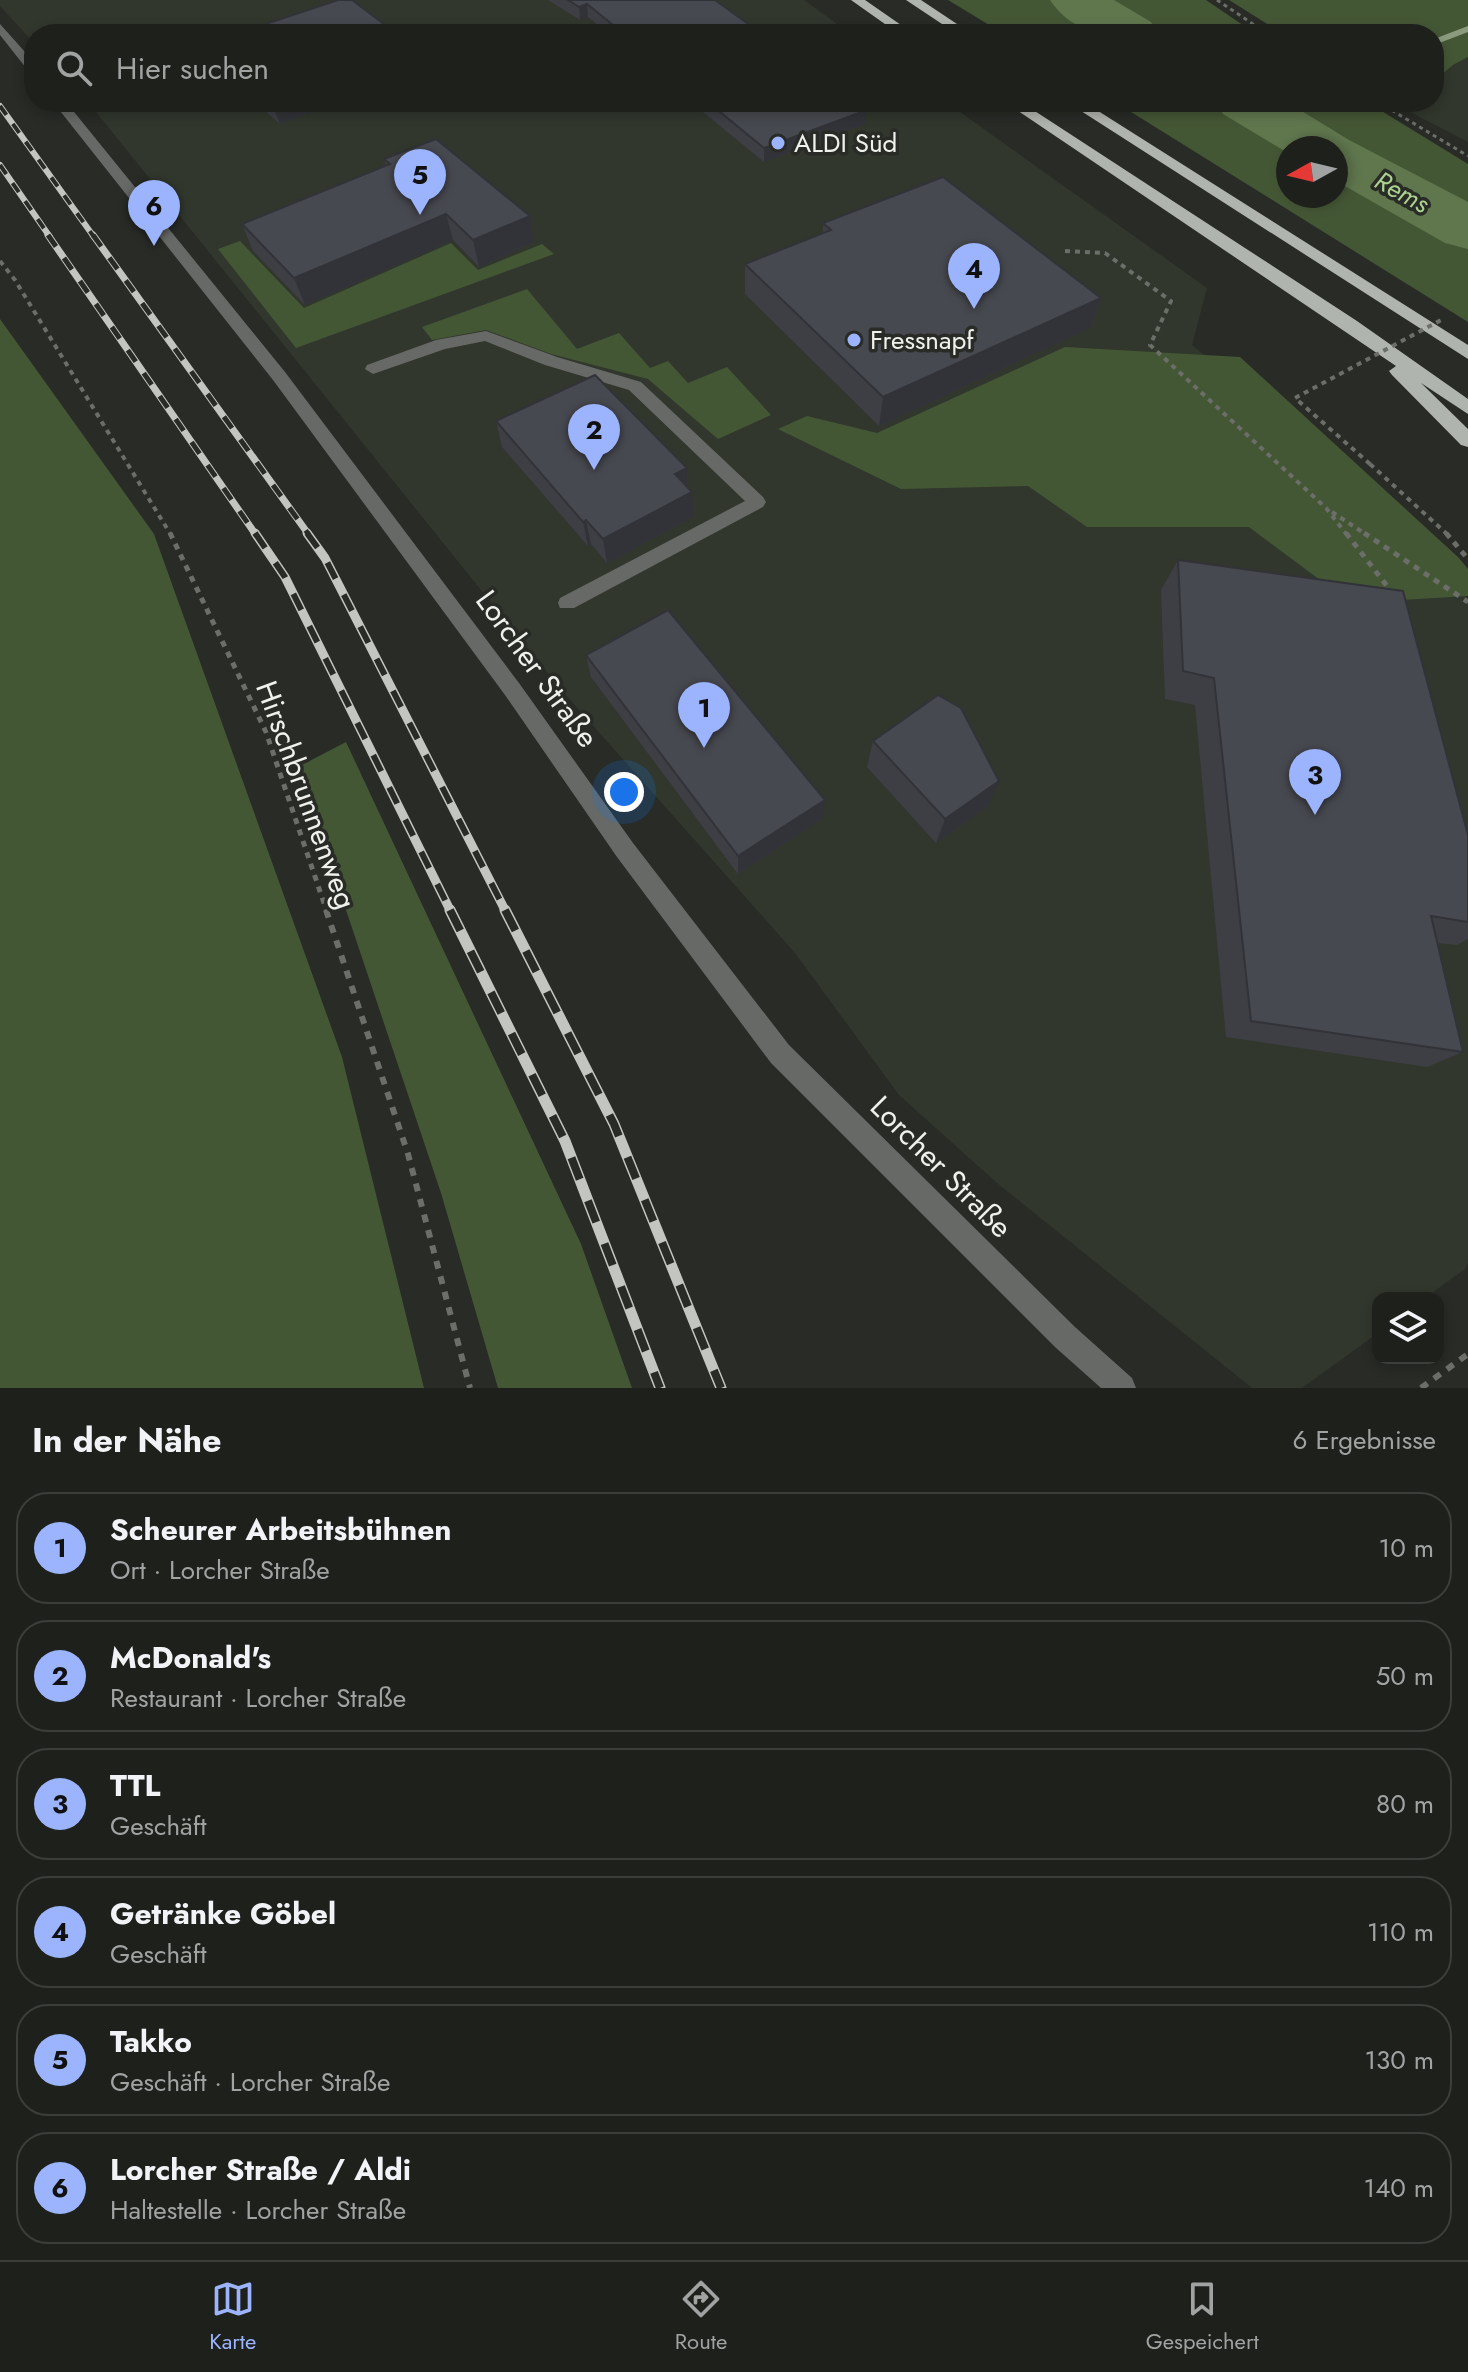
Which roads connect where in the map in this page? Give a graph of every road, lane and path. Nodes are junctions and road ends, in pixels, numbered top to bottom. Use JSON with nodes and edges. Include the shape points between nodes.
{"nodes":[{"id":1,"x":857,"y":0,"type":"edge"},
{"id":2,"x":912,"y":0,"type":"edge"},
{"id":3,"x":1217,"y":0,"type":"edge"},
{"id":4,"x":893,"y":24,"type":"edge"},
{"id":5,"x":950,"y":24,"type":"edge"},
{"id":6,"x":1253,"y":24,"type":"edge"},
{"id":7,"x":0,"y":27,"type":"edge"},
{"id":8,"x":24,"y":57,"type":"edge"},
{"id":9,"x":67,"y":112,"type":"edge"},
{"id":10,"x":1027,"y":112,"type":"edge"},
{"id":11,"x":1090,"y":112,"type":"edge"},
{"id":12,"x":1395,"y":112,"type":"edge"},
{"id":13,"x":1468,"y":156,"type":"edge"},
{"id":14,"x":1065,"y":251,"type":"dead end"},
{"id":15,"x":0,"y":261,"type":"edge"},
{"id":16,"x":1443,"y":319,"type":"dead end"},
{"id":17,"x":1351,"y":325,"type":"junction"},
{"id":18,"x":1468,"y":353,"type":"edge"},
{"id":19,"x":373,"y":369,"type":"dead end"},
{"id":20,"x":1468,"y":408,"type":"edge"},
{"id":21,"x":1468,"y":440,"type":"edge"},
{"id":22,"x":1326,"y":508,"type":"junction"},
{"id":23,"x":1468,"y":559,"type":"edge"},
{"id":24,"x":1468,"y":602,"type":"edge"},
{"id":25,"x":567,"y":603,"type":"dead end"},
{"id":26,"x":1402,"y":605,"type":"edge"},
{"id":27,"x":1468,"y":1354,"type":"edge"},
{"id":28,"x":470,"y":1388,"type":"edge"},
{"id":29,"x":1122,"y":1388,"type":"edge"},
{"id":30,"x":1421,"y":1388,"type":"edge"}],
"edges":[{"from":1,"to":4,"type":"highway"},
{"from":2,"to":5,"type":"highway"},
{"from":3,"to":6,"type":"path"},
{"from":7,"to":8,"type":"street"},
{"from":9,"to":29,"type":"street","name":"Lorcher Straße","via":[[279,376],[780,1054]]},
{"from":10,"to":17,"type":"highway"},
{"from":11,"to":18,"type":"highway"},
{"from":12,"to":13,"type":"path"},
{"from":14,"to":22,"type":"path","via":[[1105,253],[1171,301],[1150,345]]},
{"from":15,"to":28,"type":"path","name":"Hirschbrunnenweg","via":[[166,524],[266,732],[408,1154]]},
{"from":16,"to":23,"type":"path","bridge":true,"via":[[1295,398],[1456,542]]},
{"from":17,"to":20,"type":"highway"},
{"from":17,"to":21,"type":"highway"},
{"from":19,"to":25,"type":"street","via":[[442,344],[486,336],[635,386],[757,502]]},
{"from":22,"to":24,"type":"path"},
{"from":22,"to":26,"type":"path"},
{"from":27,"to":30,"type":"path"}]}
